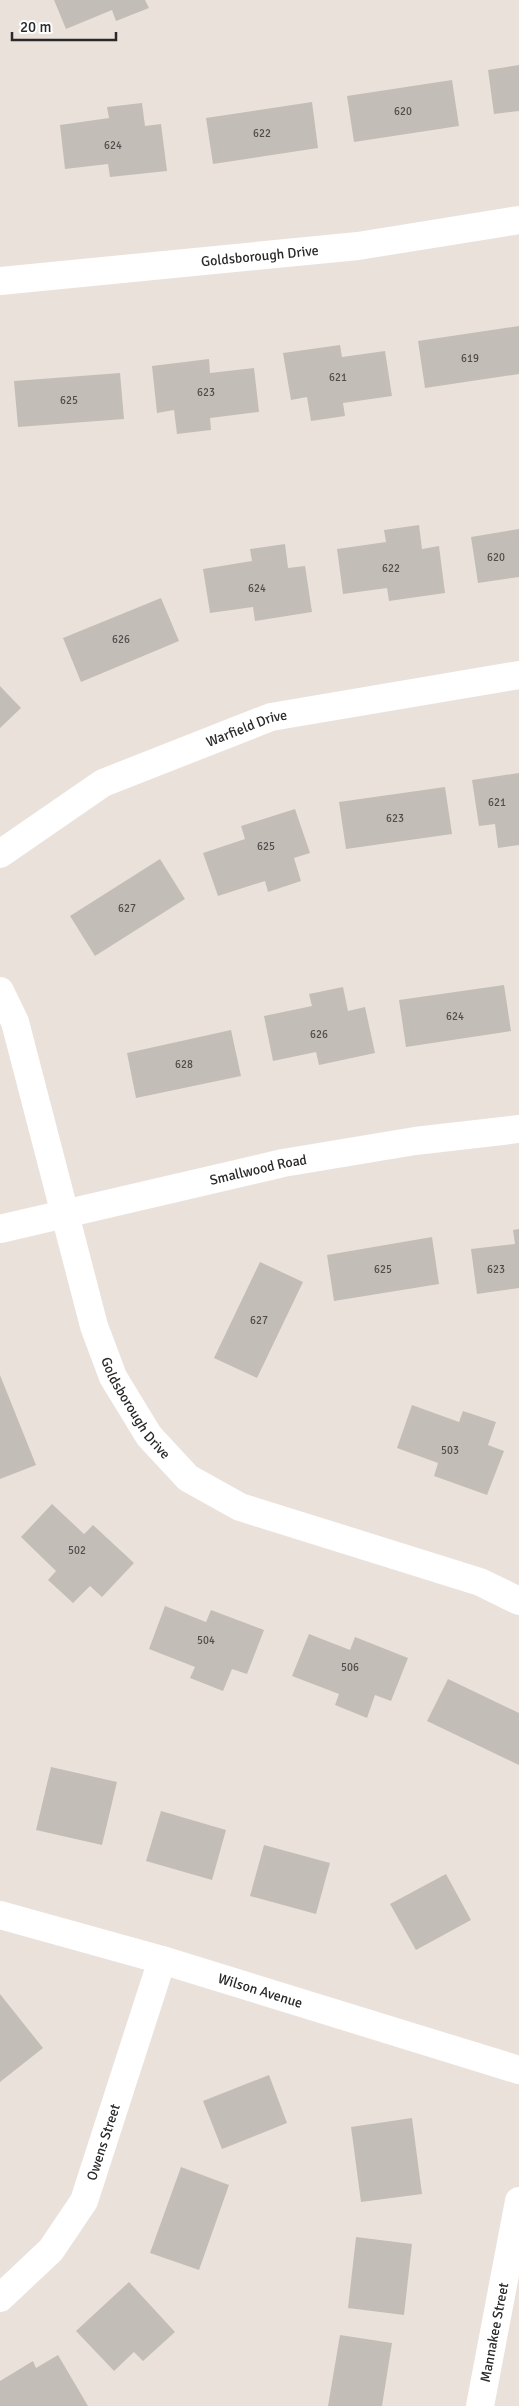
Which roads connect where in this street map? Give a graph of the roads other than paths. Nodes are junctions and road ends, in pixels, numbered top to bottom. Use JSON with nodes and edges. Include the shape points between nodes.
{"nodes":[{"id":1,"x":519,"y":220,"type":"edge"},
{"id":2,"x":0,"y":281,"type":"edge"},
{"id":3,"x":519,"y":675,"type":"edge"},
{"id":4,"x":0,"y":854,"type":"edge"},
{"id":5,"x":0,"y":991,"type":"edge"},
{"id":6,"x":519,"y":1129,"type":"edge"},
{"id":7,"x":65,"y":1213,"type":"junction"},
{"id":8,"x":0,"y":1229,"type":"edge"},
{"id":9,"x":519,"y":1601,"type":"edge"},
{"id":10,"x":0,"y":1915,"type":"edge"},
{"id":11,"x":162,"y":1960,"type":"junction"},
{"id":12,"x":519,"y":2070,"type":"edge"},
{"id":13,"x":519,"y":2201,"type":"edge"},
{"id":14,"x":0,"y":2298,"type":"edge"},
{"id":15,"x":480,"y":2406,"type":"edge"}],
"edges":[{"from":1,"to":2,"type":"street","name":"Goldsborough Drive","via":[[358,246]]},
{"from":3,"to":4,"type":"street","name":"Warfield Drive","via":[[271,717],[103,783]]},
{"from":5,"to":7,"type":"street","name":"Goldsborough Drive","via":[[15,1022]]},
{"from":6,"to":7,"type":"street","name":"Smallwood Road","via":[[415,1141],[283,1163]]},
{"from":7,"to":8,"type":"street","name":"Smallwood Road"},
{"from":7,"to":9,"type":"street","name":"Goldsborough Drive","via":[[94,1326],[113,1378],[149,1436],[188,1478],[240,1507],[480,1582]]},
{"from":10,"to":11,"type":"street","name":"Wilson Avenue"},
{"from":11,"to":12,"type":"street","name":"Wilson Avenue"},
{"from":11,"to":14,"type":"street","name":"Owens Street","via":[[84,2201],[51,2250]]},
{"from":13,"to":15,"type":"street","name":"Mannakee Street"}]}
